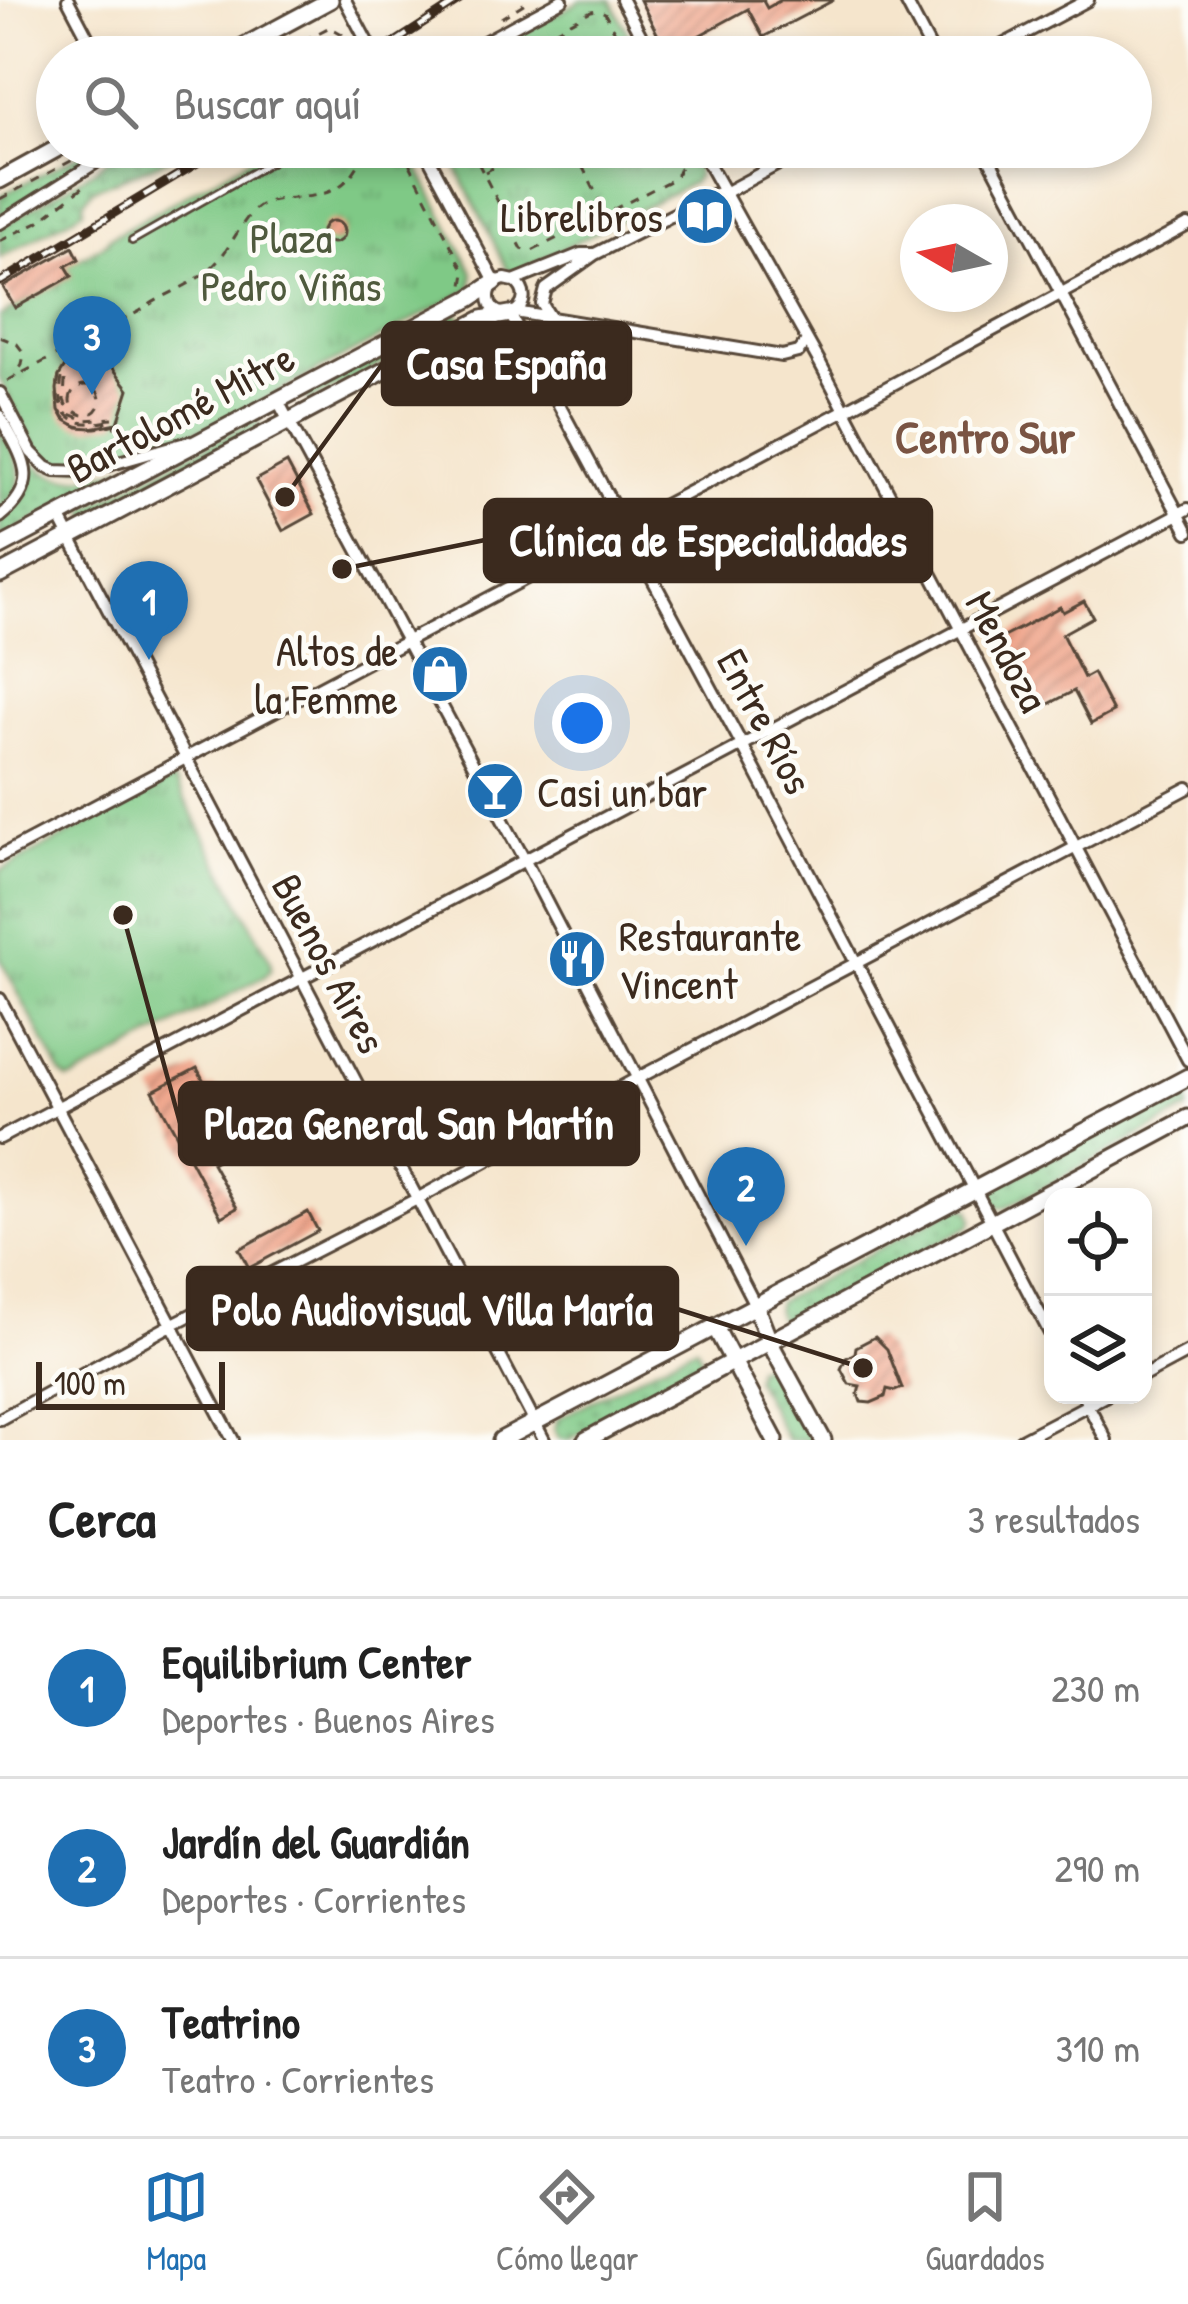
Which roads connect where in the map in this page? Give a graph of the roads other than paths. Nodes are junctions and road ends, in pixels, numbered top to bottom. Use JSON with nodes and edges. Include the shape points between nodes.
{"nodes":[{"id":1,"x":68,"y":0,"type":"edge"},
{"id":2,"x":330,"y":0,"type":"edge"},
{"id":3,"x":345,"y":0,"type":"edge"},
{"id":4,"x":562,"y":0,"type":"edge"},
{"id":5,"x":622,"y":0,"type":"edge"},
{"id":6,"x":905,"y":0,"type":"edge"},
{"id":7,"x":1088,"y":0,"type":"edge"},
{"id":8,"x":87,"y":36,"type":"edge"},
{"id":9,"x":263,"y":36,"type":"edge"},
{"id":10,"x":364,"y":36,"type":"edge"},
{"id":11,"x":495,"y":36,"type":"edge"},
{"id":12,"x":641,"y":36,"type":"edge"},
{"id":13,"x":924,"y":36,"type":"edge"},
{"id":14,"x":1020,"y":36,"type":"edge"},
{"id":15,"x":36,"y":160,"type":"edge"},
{"id":16,"x":89,"y":168,"type":"edge"},
{"id":17,"x":260,"y":168,"type":"edge"},
{"id":18,"x":434,"y":168,"type":"edge"},
{"id":19,"x":710,"y":168,"type":"edge"},
{"id":20,"x":769,"y":168,"type":"edge"},
{"id":21,"x":994,"y":168,"type":"edge"},
{"id":22,"x":0,"y":180,"type":"edge"},
{"id":23,"x":722,"y":192,"type":"junction"},
{"id":24,"x":0,"y":223,"type":"edge"},
{"id":25,"x":1188,"y":225,"type":"edge"},
{"id":26,"x":132,"y":241,"type":"dead end"},
{"id":27,"x":595,"y":254,"type":"junction"},
{"id":28,"x":514,"y":281,"type":"junction"},
{"id":29,"x":496,"y":283,"type":"junction"},
{"id":30,"x":1061,"y":292,"type":"junction"},
{"id":31,"x":512,"y":313,"type":"junction"},
{"id":32,"x":550,"y":316,"type":"junction"},
{"id":33,"x":808,"y":341,"type":"junction"},
{"id":34,"x":0,"y":389,"type":"edge"},
{"id":35,"x":278,"y":401,"type":"junction"},
{"id":36,"x":845,"y":410,"type":"junction"},
{"id":37,"x":0,"y":416,"type":"edge"},
{"id":38,"x":289,"y":420,"type":"junction"},
{"id":39,"x":215,"y":434,"type":"junction"},
{"id":40,"x":1183,"y":512,"type":"edge"},
{"id":41,"x":59,"y":516,"type":"junction"},
{"id":42,"x":0,"y":517,"type":"edge"},
{"id":43,"x":625,"y":525,"type":"junction"},
{"id":44,"x":1188,"y":532,"type":"edge"},
{"id":45,"x":69,"y":537,"type":"junction"},
{"id":46,"x":0,"y":548,"type":"edge"},
{"id":47,"x":0,"y":574,"type":"edge"},
{"id":48,"x":959,"y":631,"type":"junction"},
{"id":49,"x":408,"y":640,"type":"junction"},
{"id":50,"x":742,"y":745,"type":"junction"},
{"id":51,"x":185,"y":758,"type":"junction"},
{"id":52,"x":1188,"y":788,"type":"edge"},
{"id":53,"x":1076,"y":848,"type":"junction"},
{"id":54,"x":0,"y":856,"type":"edge"},
{"id":55,"x":525,"y":861,"type":"junction"},
{"id":56,"x":855,"y":963,"type":"junction"},
{"id":57,"x":301,"y":979,"type":"junction"},
{"id":58,"x":0,"y":999,"type":"edge"},
{"id":59,"x":1188,"y":1060,"type":"edge"},
{"id":60,"x":1188,"y":1077,"type":"edge"},
{"id":61,"x":638,"y":1078,"type":"junction"},
{"id":62,"x":58,"y":1107,"type":"junction"},
{"id":63,"x":1188,"y":1118,"type":"edge"},
{"id":64,"x":0,"y":1138,"type":"edge"},
{"id":65,"x":974,"y":1190,"type":"junction"},
{"id":66,"x":417,"y":1198,"type":"junction"},
{"id":67,"x":992,"y":1223,"type":"junction"},
{"id":68,"x":755,"y":1305,"type":"junction"},
{"id":69,"x":1044,"y":1322,"type":"edge"},
{"id":70,"x":173,"y":1324,"type":"junction"},
{"id":71,"x":715,"y":1327,"type":"junction"},
{"id":72,"x":770,"y":1342,"type":"junction"},
{"id":73,"x":1188,"y":1352,"type":"edge"},
{"id":74,"x":734,"y":1362,"type":"junction"},
{"id":75,"x":1152,"y":1371,"type":"edge"},
{"id":76,"x":1079,"y":1404,"type":"edge"},
{"id":77,"x":1087,"y":1404,"type":"edge"},
{"id":78,"x":0,"y":1419,"type":"edge"},
{"id":79,"x":535,"y":1422,"type":"junction"},
{"id":80,"x":233,"y":1440,"type":"edge"},
{"id":81,"x":501,"y":1440,"type":"edge"},
{"id":82,"x":544,"y":1440,"type":"edge"},
{"id":83,"x":586,"y":1440,"type":"edge"},
{"id":84,"x":775,"y":1440,"type":"edge"},
{"id":85,"x":823,"y":1440,"type":"edge"},
{"id":86,"x":1021,"y":1440,"type":"edge"},
{"id":87,"x":1106,"y":1440,"type":"edge"}],
"edges":[{"from":1,"to":8,"type":"street"},
{"from":2,"to":9,"type":"main road"},
{"from":3,"to":10,"type":"street"},
{"from":4,"to":11,"type":"street"},
{"from":5,"to":12,"type":"street"},
{"from":6,"to":13,"type":"street"},
{"from":7,"to":14,"type":"street"},
{"from":15,"to":22,"type":"main road"},
{"from":16,"to":24,"type":"street"},
{"from":17,"to":26,"type":"lane"},
{"from":18,"to":29,"type":"street","name":"Entre Ríos"},
{"from":19,"to":23,"type":"street","name":"Mendoza"},
{"from":20,"to":23,"type":"street","name":"Bartolomé Mitre"},
{"from":21,"to":30,"type":"street"},
{"from":23,"to":27,"type":"street","name":"Bartolomé Mitre"},
{"from":23,"to":33,"type":"street","name":"Mendoza"},
{"from":25,"to":30,"type":"street"},
{"from":27,"to":28,"type":"street","name":"Bartolomé Mitre"},
{"from":27,"to":32,"type":"street","name":"Bartolomé Mitre","via":[[546,289],[542,304]]},
{"from":28,"to":29,"type":"street","name":"Bartolomé Mitre"},
{"from":28,"to":31,"type":"street","via":[[524,299]]},
{"from":29,"to":31,"type":"street","name":"Entre Ríos","via":[[490,305]]},
{"from":29,"to":35,"type":"main road","name":"Bartolomé Mitre"},
{"from":30,"to":36,"type":"street"},
{"from":30,"to":40,"type":"street"},
{"from":31,"to":32,"type":"street"},
{"from":31,"to":38,"type":"main road","name":"Bartolomé Mitre","via":[[482,319]]},
{"from":31,"to":43,"type":"street","name":"Entre Ríos"},
{"from":32,"to":33,"type":"street","via":[[782,356]]},
{"from":33,"to":36,"type":"street","name":"Mendoza"},
{"from":34,"to":39,"type":"street","via":[[32,452],[55,471],[84,472]]},
{"from":35,"to":38,"type":"street"},
{"from":35,"to":39,"type":"main road","name":"Bartolomé Mitre"},
{"from":36,"to":43,"type":"street"},
{"from":36,"to":48,"type":"street","name":"Mendoza"},
{"from":37,"to":42,"type":"street","via":[[26,475],[20,499]]},
{"from":38,"to":45,"type":"main road","name":"Bartolomé Mitre"},
{"from":38,"to":49,"type":"street"},
{"from":39,"to":41,"type":"main road","name":"Bartolomé Mitre"},
{"from":40,"to":44,"type":"street"},
{"from":40,"to":48,"type":"street"},
{"from":41,"to":45,"type":"street","name":"Buenos Aires"},
{"from":41,"to":46,"type":"main road","name":"Bartolomé Mitre"},
{"from":43,"to":49,"type":"street"},
{"from":43,"to":50,"type":"street","name":"Entre Ríos"},
{"from":45,"to":47,"type":"main road","name":"Bartolomé Mitre"},
{"from":45,"to":51,"type":"street","name":"Buenos Aires"},
{"from":48,"to":50,"type":"street"},
{"from":48,"to":53,"type":"street","name":"Mendoza"},
{"from":49,"to":51,"type":"street"},
{"from":49,"to":55,"type":"street"},
{"from":50,"to":55,"type":"street"},
{"from":50,"to":56,"type":"street","name":"Entre Ríos"},
{"from":51,"to":54,"type":"street"},
{"from":51,"to":57,"type":"street","name":"Buenos Aires"},
{"from":52,"to":53,"type":"street"},
{"from":53,"to":56,"type":"street"},
{"from":53,"to":59,"type":"street","name":"Mendoza"},
{"from":55,"to":57,"type":"street"},
{"from":55,"to":61,"type":"street"},
{"from":56,"to":61,"type":"street"},
{"from":56,"to":65,"type":"street","name":"Entre Ríos"},
{"from":57,"to":62,"type":"street"},
{"from":57,"to":66,"type":"street","name":"Buenos Aires"},
{"from":58,"to":62,"type":"street"},
{"from":60,"to":65,"type":"main road"},
{"from":61,"to":66,"type":"street"},
{"from":61,"to":68,"type":"street"},
{"from":62,"to":64,"type":"street"},
{"from":62,"to":70,"type":"street"},
{"from":63,"to":67,"type":"main road"},
{"from":65,"to":67,"type":"street","name":"Entre Ríos"},
{"from":65,"to":68,"type":"main road"},
{"from":66,"to":70,"type":"street"},
{"from":66,"to":79,"type":"street","name":"Buenos Aires"},
{"from":67,"to":69,"type":"street","name":"Entre Ríos"},
{"from":67,"to":72,"type":"main road"},
{"from":68,"to":71,"type":"main road"},
{"from":68,"to":72,"type":"main road"},
{"from":70,"to":78,"type":"street"},
{"from":70,"to":80,"type":"street"},
{"from":71,"to":74,"type":"main road"},
{"from":71,"to":79,"type":"main road"},
{"from":72,"to":74,"type":"main road"},
{"from":72,"to":85,"type":"main road"},
{"from":73,"to":75,"type":"street"},
{"from":74,"to":83,"type":"main road"},
{"from":74,"to":84,"type":"main road"},
{"from":76,"to":86,"type":"street"},
{"from":77,"to":87,"type":"street"},
{"from":79,"to":81,"type":"main road"},
{"from":79,"to":82,"type":"street","name":"Buenos Aires"}]}
